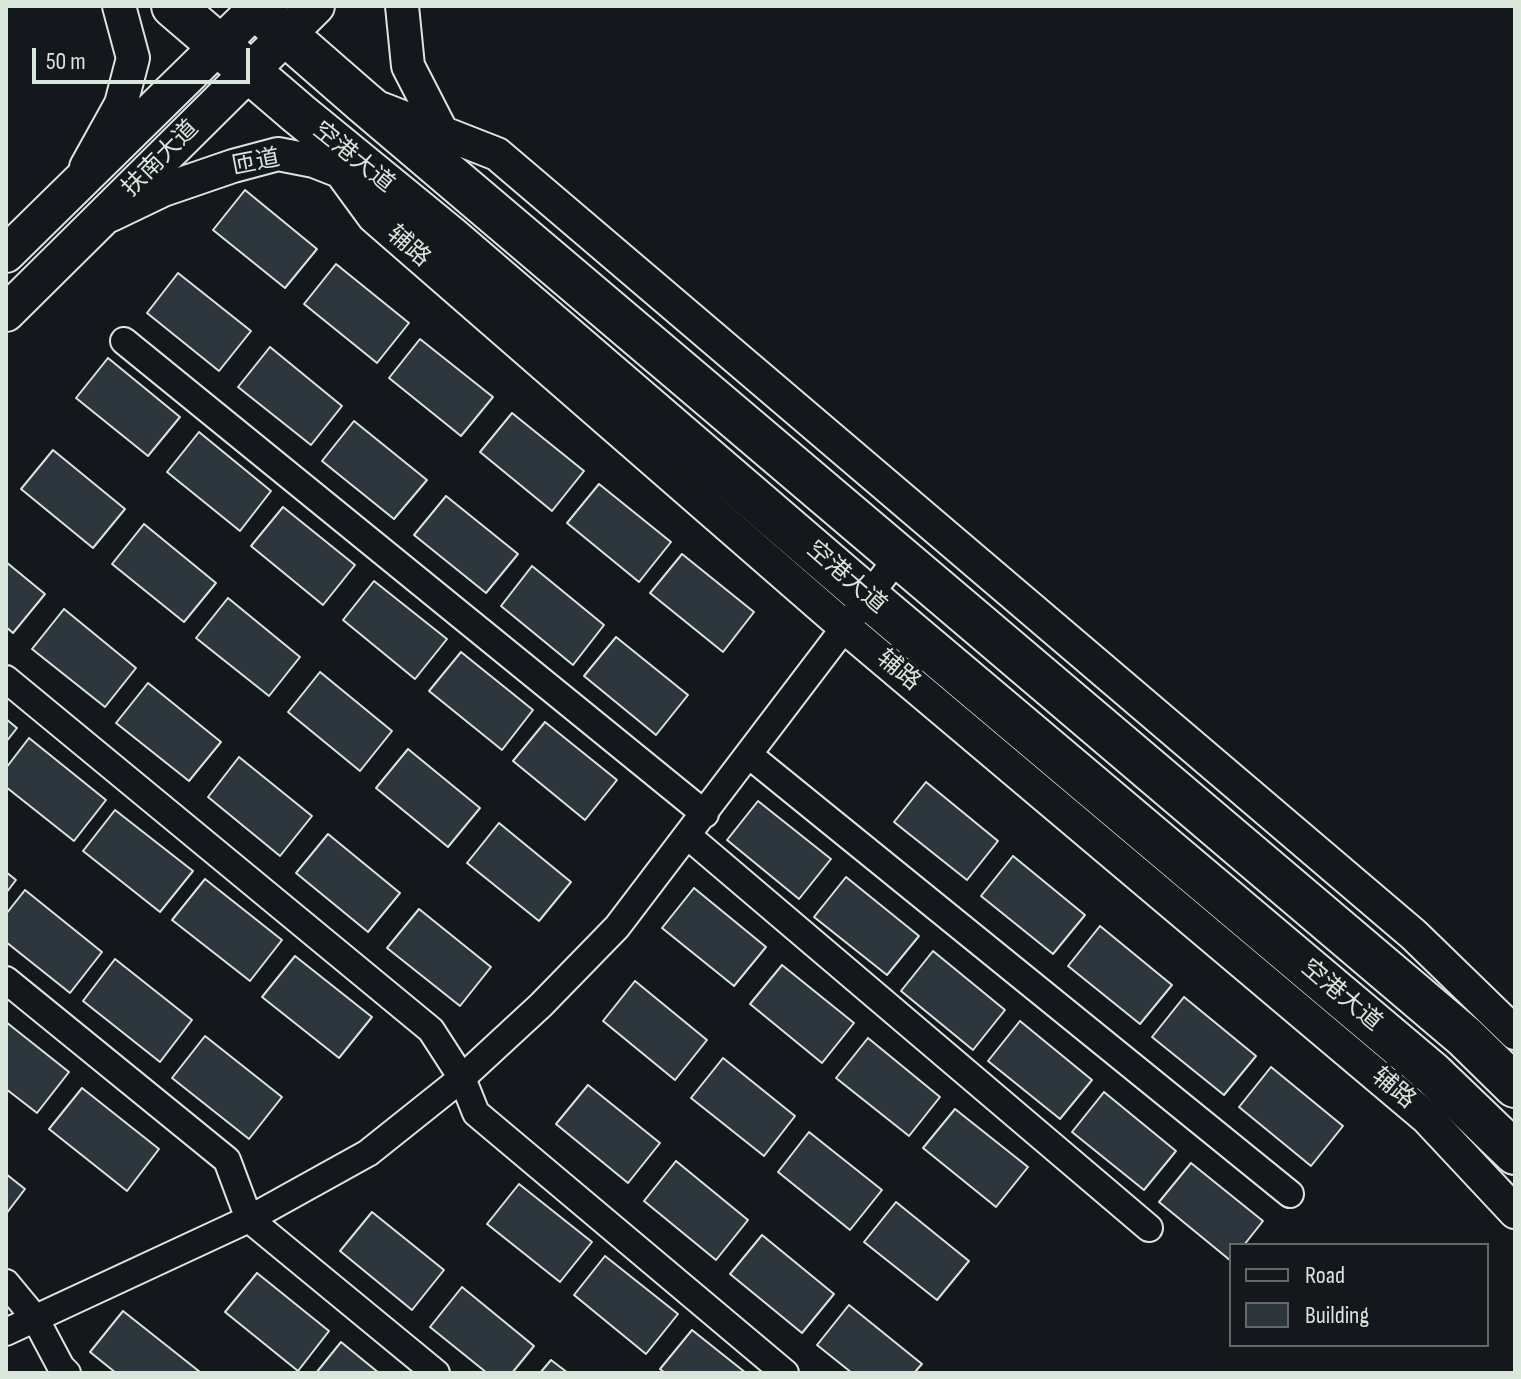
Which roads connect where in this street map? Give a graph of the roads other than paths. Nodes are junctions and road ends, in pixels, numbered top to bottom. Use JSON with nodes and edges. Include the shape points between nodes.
{"nodes":[{"id":1,"x":119,"y":6,"type":"edge"},
{"id":2,"x":173,"y":6,"type":"edge"},
{"id":3,"x":316,"y":6,"type":"edge"},
{"id":4,"x":402,"y":6,"type":"edge"},
{"id":5,"x":264,"y":14,"type":"edge"},
{"id":6,"x":219,"y":45,"type":"junction"},
{"id":7,"x":250,"y":72,"type":"junction"},
{"id":8,"x":362,"y":101,"type":"junction"},
{"id":9,"x":299,"y":114,"type":"junction"},
{"id":10,"x":441,"y":133,"type":"junction"},
{"id":11,"x":341,"y":171,"type":"junction"},
{"id":12,"x":75,"y":187,"type":"junction"},
{"id":13,"x":486,"y":206,"type":"junction"},
{"id":14,"x":101,"y":219,"type":"junction"},
{"id":15,"x":448,"y":236,"type":"junction"},
{"id":16,"x":6,"y":254,"type":"edge"},
{"id":17,"x":6,"y":313,"type":"edge"},
{"id":18,"x":124,"y":341,"type":"dead end"},
{"id":19,"x":899,"y":556,"type":"junction"},
{"id":20,"x":857,"y":613,"type":"junction"},
{"id":21,"x":6,"y":679,"type":"edge"},
{"id":22,"x":749,"y":755,"type":"junction"},
{"id":23,"x":705,"y":814,"type":"junction"},
{"id":24,"x":688,"y":836,"type":"junction"},
{"id":25,"x":6,"y":980,"type":"edge"},
{"id":26,"x":1515,"y":1033,"type":"edge"},
{"id":27,"x":462,"y":1078,"type":"junction"},
{"id":28,"x":1515,"y":1086,"type":"edge"},
{"id":29,"x":1515,"y":1153,"type":"edge"},
{"id":30,"x":1290,"y":1194,"type":"dead end"},
{"id":31,"x":1515,"y":1212,"type":"edge"},
{"id":32,"x":249,"y":1219,"type":"junction"},
{"id":33,"x":1149,"y":1228,"type":"dead end"},
{"id":34,"x":6,"y":1283,"type":"edge"},
{"id":35,"x":35,"y":1318,"type":"junction"},
{"id":36,"x":6,"y":1332,"type":"edge"},
{"id":37,"x":67,"y":1373,"type":"edge"},
{"id":38,"x":436,"y":1373,"type":"edge"},
{"id":39,"x":785,"y":1373,"type":"edge"}],
"edges":[{"from":1,"to":12,"type":"street","via":[[133,58],[121,104]]},
{"from":2,"to":6,"type":"main road","name":"空港大道"},
{"from":3,"to":5,"type":"main road","name":"扶南大道"},
{"from":4,"to":10,"type":"street","via":[[408,66]]},
{"from":5,"to":6,"type":"main road","name":"扶南大道"},
{"from":5,"to":7,"type":"main road","name":"扶南大道"},
{"from":5,"to":8,"type":"main road","name":"空港大道"},
{"from":6,"to":7,"type":"main road","name":"空港大道"},
{"from":6,"to":12,"type":"main road","name":"扶南大道"},
{"from":7,"to":9,"type":"main road","name":"空港大道"},
{"from":7,"to":14,"type":"main road","name":"扶南大道"},
{"from":8,"to":10,"type":"street"},
{"from":8,"to":13,"type":"main road","name":"空港大道"},
{"from":9,"to":11,"type":"street","name":"辅路"},
{"from":9,"to":15,"type":"main road","name":"空港大道"},
{"from":10,"to":13,"type":"street"},
{"from":10,"to":26,"type":"street","via":[[497,154],[1414,935]]},
{"from":11,"to":14,"type":"street","name":"匝道","via":[[278,154],[163,190]]},
{"from":11,"to":15,"type":"street","name":"匝道"},
{"from":11,"to":20,"type":"street","name":"辅路","via":[[374,217]]},
{"from":12,"to":16,"type":"main road","name":"扶南大道"},
{"from":13,"to":19,"type":"main road","name":"空港大道"},
{"from":14,"to":17,"type":"main road","name":"扶南大道"},
{"from":15,"to":20,"type":"main road","name":"空港大道"},
{"from":18,"to":23,"type":"street"},
{"from":19,"to":20,"type":"street"},
{"from":19,"to":28,"type":"main road","name":"空港大道","via":[[1465,1037]]},
{"from":20,"to":22,"type":"street"},
{"from":20,"to":29,"type":"main road","name":"空港大道","via":[[1432,1073]]},
{"from":20,"to":31,"type":"street","name":"辅路","via":[[1427,1118]]},
{"from":21,"to":27,"type":"street","via":[[431,1030]]},
{"from":22,"to":23,"type":"street"},
{"from":22,"to":30,"type":"street"},
{"from":23,"to":24,"type":"street"},
{"from":24,"to":27,"type":"street","via":[[617,927]]},
{"from":24,"to":33,"type":"street"},
{"from":25,"to":32,"type":"street","via":[[227,1160]]},
{"from":27,"to":32,"type":"street","via":[[368,1153]]},
{"from":27,"to":39,"type":"street","via":[[476,1113]]},
{"from":32,"to":35,"type":"street"},
{"from":32,"to":38,"type":"street"},
{"from":34,"to":35,"type":"street"},
{"from":35,"to":36,"type":"street"},
{"from":35,"to":37,"type":"street"}]}
